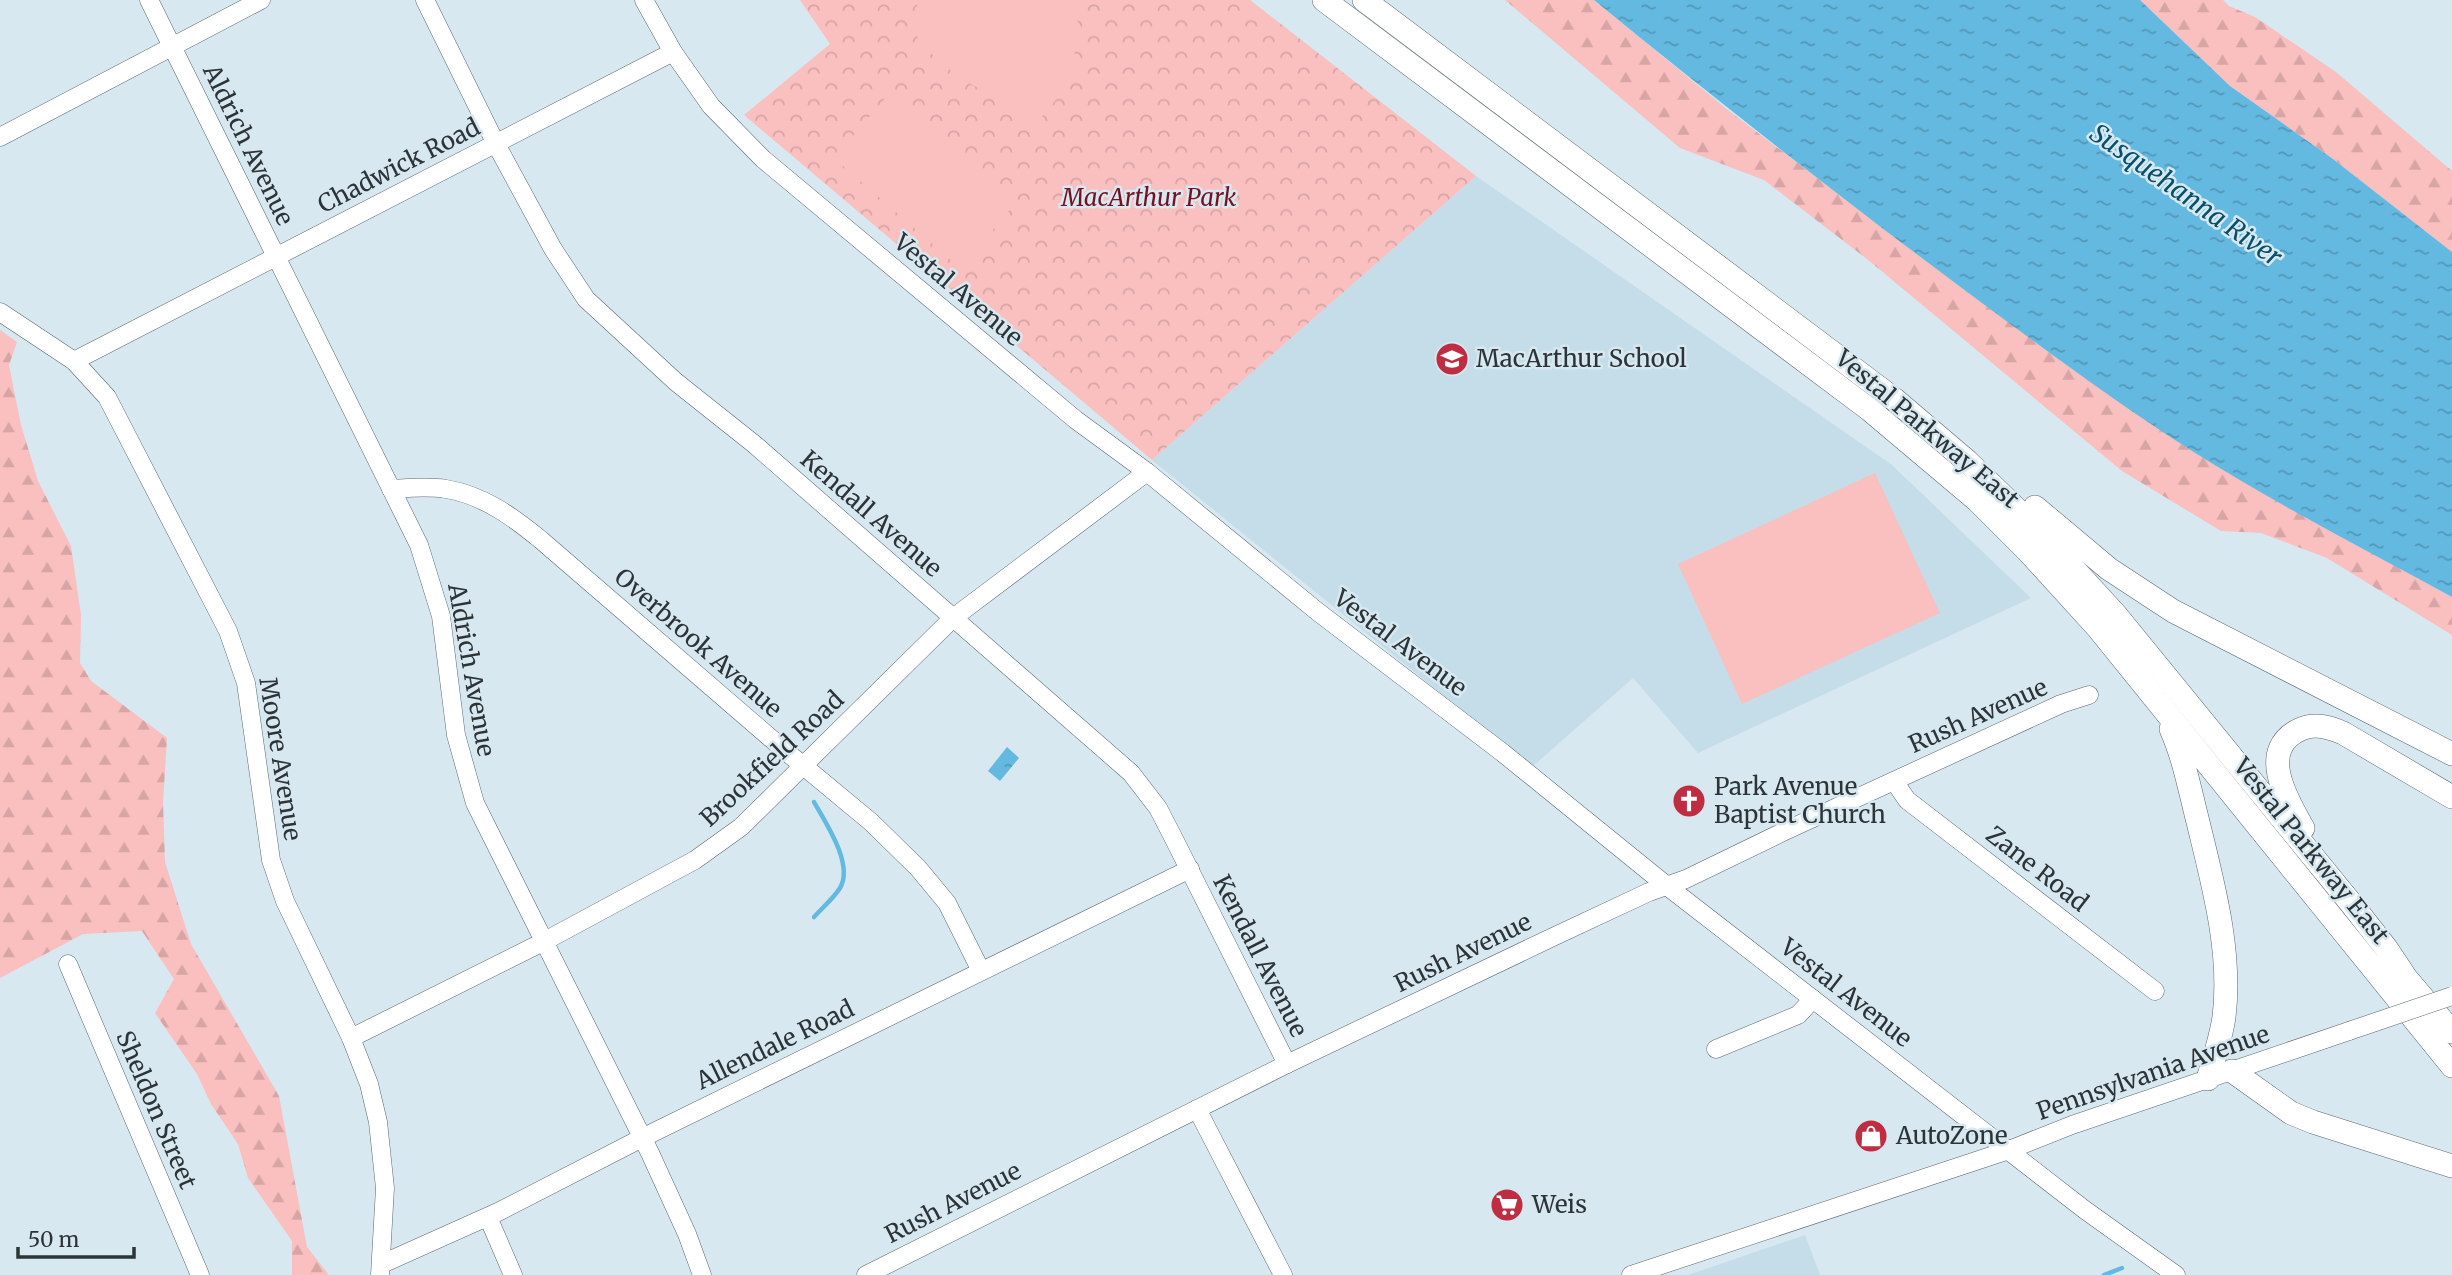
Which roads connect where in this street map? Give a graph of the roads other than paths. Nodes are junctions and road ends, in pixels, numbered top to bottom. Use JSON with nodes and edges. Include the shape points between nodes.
{"nodes":[{"id":1,"x":149,"y":0,"type":"edge"},
{"id":2,"x":261,"y":0,"type":"edge"},
{"id":3,"x":425,"y":0,"type":"edge"},
{"id":4,"x":644,"y":0,"type":"edge"},
{"id":5,"x":1324,"y":0,"type":"edge"},
{"id":6,"x":1364,"y":0,"type":"edge"},
{"id":7,"x":172,"y":46,"type":"junction"},
{"id":8,"x":673,"y":52,"type":"junction"},
{"id":9,"x":0,"y":136,"type":"edge"},
{"id":10,"x":496,"y":144,"type":"junction"},
{"id":11,"x":275,"y":257,"type":"junction"},
{"id":12,"x":0,"y":312,"type":"edge"},
{"id":13,"x":74,"y":360,"type":"junction"},
{"id":14,"x":1968,"y":462,"type":"junction"},
{"id":15,"x":1147,"y":472,"type":"junction"},
{"id":16,"x":391,"y":489,"type":"junction"},
{"id":17,"x":953,"y":618,"type":"junction"},
{"id":18,"x":2142,"y":682,"type":"junction"},
{"id":19,"x":2090,"y":695,"type":"dead end"},
{"id":20,"x":2452,"y":754,"type":"edge"},
{"id":21,"x":804,"y":767,"type":"junction"},
{"id":22,"x":1894,"y":781,"type":"junction"},
{"id":23,"x":2452,"y":797,"type":"edge"},
{"id":24,"x":1190,"y":869,"type":"junction"},
{"id":25,"x":1667,"y":886,"type":"junction"},
{"id":26,"x":2350,"y":902,"type":"junction"},
{"id":27,"x":543,"y":942,"type":"junction"},
{"id":28,"x":68,"y":964,"type":"dead end"},
{"id":29,"x":981,"y":971,"type":"junction"},
{"id":30,"x":2155,"y":991,"type":"dead end"},
{"id":31,"x":2452,"y":996,"type":"edge"},
{"id":32,"x":1813,"y":999,"type":"junction"},
{"id":33,"x":2452,"y":1032,"type":"edge"},
{"id":34,"x":351,"y":1038,"type":"junction"},
{"id":35,"x":1716,"y":1049,"type":"dead end"},
{"id":36,"x":1287,"y":1064,"type":"junction"},
{"id":37,"x":2452,"y":1066,"type":"edge"},
{"id":38,"x":2232,"y":1071,"type":"junction"},
{"id":39,"x":2208,"y":1079,"type":"junction"},
{"id":40,"x":1197,"y":1109,"type":"junction"},
{"id":41,"x":642,"y":1138,"type":"junction"},
{"id":42,"x":2009,"y":1150,"type":"junction"},
{"id":43,"x":2452,"y":1166,"type":"edge"},
{"id":44,"x":488,"y":1217,"type":"junction"},
{"id":45,"x":381,"y":1269,"type":"edge"},
{"id":46,"x":2172,"y":1274,"type":"edge"},
{"id":47,"x":200,"y":1275,"type":"edge"},
{"id":48,"x":513,"y":1275,"type":"edge"},
{"id":49,"x":702,"y":1275,"type":"edge"},
{"id":50,"x":866,"y":1275,"type":"edge"},
{"id":51,"x":1283,"y":1275,"type":"edge"},
{"id":52,"x":1631,"y":1275,"type":"edge"}],
"edges":[{"from":1,"to":7,"type":"street","name":"Aldrich Avenue"},
{"from":2,"to":7,"type":"street"},
{"from":3,"to":10,"type":"street","name":"Kendall Avenue"},
{"from":4,"to":8,"type":"street","name":"Vestal Avenue"},
{"from":5,"to":18,"type":"main road","name":"Vestal Parkway East","via":[[1924,453],[2027,550]]},
{"from":6,"to":14,"type":"main road","name":"Vestal Parkway East","via":[[1894,399]]},
{"from":7,"to":9,"type":"street"},
{"from":7,"to":11,"type":"street","name":"Aldrich Avenue"},
{"from":8,"to":10,"type":"street","name":"Chadwick Road"},
{"from":8,"to":15,"type":"street","name":"Vestal Avenue","via":[[711,106],[763,159],[1076,421]]},
{"from":10,"to":11,"type":"street","name":"Chadwick Road"},
{"from":10,"to":17,"type":"street","name":"Kendall Avenue","via":[[586,299],[676,382]]},
{"from":11,"to":13,"type":"street","name":"Chadwick Road"},
{"from":11,"to":16,"type":"street","name":"Aldrich Avenue"},
{"from":12,"to":13,"type":"street","name":"Moore Avenue"},
{"from":13,"to":34,"type":"street","name":"Moore Avenue","via":[[107,397],[228,631],[246,683],[271,860],[285,901]]},
{"from":14,"to":20,"type":"main road","via":[[1984,461],[2080,547],[2165,607]]},
{"from":14,"to":26,"type":"main road","name":"Vestal Parkway East","via":[[2116,615]]},
{"from":15,"to":17,"type":"street","name":"Brookfield Road"},
{"from":15,"to":25,"type":"street","name":"Vestal Avenue"},
{"from":16,"to":21,"type":"street","name":"Overbrook Avenue","via":[[445,488],[508,514]]},
{"from":16,"to":27,"type":"street","name":"Aldrich Avenue","via":[[419,545],[441,616],[456,735],[475,803]]},
{"from":17,"to":21,"type":"street","name":"Brookfield Road"},
{"from":17,"to":24,"type":"street","name":"Kendall Avenue","via":[[1131,773],[1158,808]]},
{"from":18,"to":37,"type":"main road","name":"Vestal Parkway East"},
{"from":18,"to":39,"type":"main road","via":[[2179,748],[2221,931],[2224,1016]]},
{"from":19,"to":22,"type":"street","name":"Rush Avenue"},
{"from":21,"to":27,"type":"street","name":"Brookfield Road","via":[[741,827],[695,860]]},
{"from":21,"to":29,"type":"street","name":"Overbrook Avenue","via":[[871,821],[918,868],[947,903]]},
{"from":22,"to":25,"type":"street","name":"Rush Avenue"},
{"from":22,"to":30,"type":"street","name":"Zane Road","via":[[1907,800]]},
{"from":23,"to":26,"type":"main road","via":[[2332,728],[2311,726],[2289,737],[2278,758],[2283,789]]},
{"from":24,"to":29,"type":"street","name":"Allendale Road"},
{"from":24,"to":36,"type":"street","name":"Kendall Avenue"},
{"from":25,"to":32,"type":"street","name":"Vestal Avenue"},
{"from":25,"to":36,"type":"street","name":"Rush Avenue"},
{"from":26,"to":33,"type":"main road","name":"Vestal Parkway East"},
{"from":27,"to":34,"type":"street","name":"Brookfield Road"},
{"from":27,"to":41,"type":"street","name":"Aldrich Avenue"},
{"from":28,"to":47,"type":"street","name":"Sheldon Street"},
{"from":29,"to":41,"type":"street","name":"Allendale Road"},
{"from":31,"to":38,"type":"street","name":"Pennsylvania Avenue","bridge":true},
{"from":32,"to":35,"type":"street","via":[[1798,1015]]},
{"from":32,"to":42,"type":"street","name":"Vestal Avenue"},
{"from":34,"to":45,"type":"street","name":"Moore Avenue","via":[[378,1122],[385,1188]]},
{"from":36,"to":40,"type":"street","name":"Rush Avenue"},
{"from":38,"to":39,"type":"street","name":"Pennsylvania Avenue"},
{"from":38,"to":43,"type":"main road","via":[[2302,1118]]},
{"from":39,"to":42,"type":"street","name":"Pennsylvania Avenue"},
{"from":40,"to":50,"type":"street","name":"Rush Avenue"},
{"from":40,"to":51,"type":"street"},
{"from":41,"to":44,"type":"street","name":"Allendale Road"},
{"from":41,"to":49,"type":"street","name":"Aldrich Avenue"},
{"from":42,"to":46,"type":"street","name":"Vestal Avenue"},
{"from":42,"to":52,"type":"street","name":"Pennsylvania Avenue"},
{"from":44,"to":45,"type":"street","name":"Allendale Road"},
{"from":44,"to":48,"type":"street"}]}
